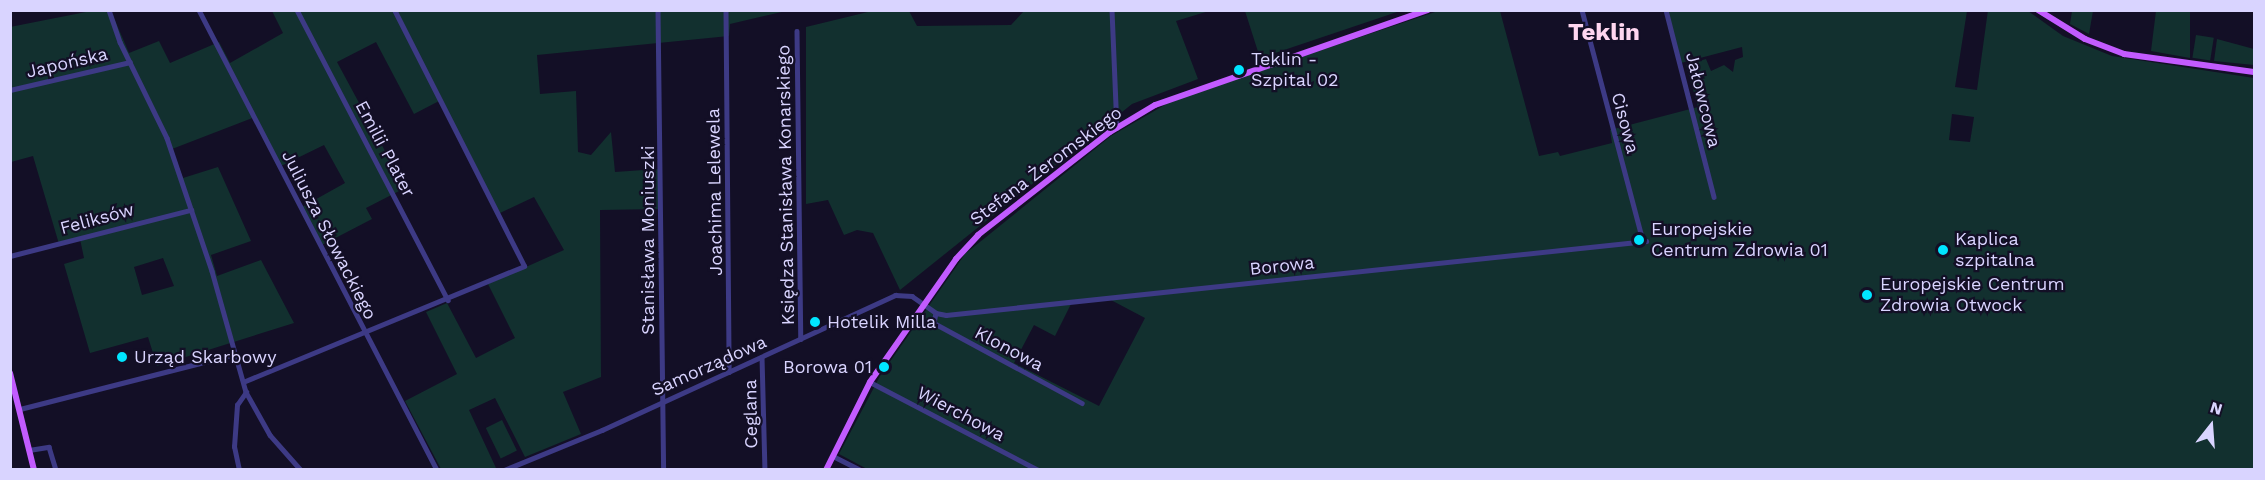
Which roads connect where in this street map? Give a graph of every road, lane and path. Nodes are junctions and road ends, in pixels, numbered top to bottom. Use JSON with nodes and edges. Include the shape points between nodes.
{"nodes":[{"id":1,"x":109,"y":10,"type":"edge"},
{"id":2,"x":199,"y":10,"type":"edge"},
{"id":3,"x":297,"y":10,"type":"edge"},
{"id":4,"x":394,"y":10,"type":"edge"},
{"id":5,"x":658,"y":10,"type":"edge"},
{"id":6,"x":726,"y":10,"type":"edge"},
{"id":7,"x":1112,"y":10,"type":"edge"},
{"id":8,"x":1428,"y":10,"type":"edge"},
{"id":9,"x":1582,"y":10,"type":"edge"},
{"id":10,"x":1666,"y":10,"type":"edge"},
{"id":11,"x":2038,"y":10,"type":"edge"},
{"id":12,"x":797,"y":31,"type":"dead end"},
{"id":13,"x":130,"y":62,"type":"junction"},
{"id":14,"x":2254,"y":72,"type":"edge"},
{"id":15,"x":10,"y":90,"type":"edge"},
{"id":16,"x":1117,"y":128,"type":"junction"},
{"id":17,"x":1714,"y":196,"type":"dead end"},
{"id":18,"x":191,"y":210,"type":"junction"},
{"id":19,"x":1644,"y":241,"type":"joint"},
{"id":20,"x":10,"y":256,"type":"edge"},
{"id":21,"x":448,"y":300,"type":"junction"},
{"id":22,"x":923,"y":304,"type":"junction"},
{"id":23,"x":936,"y":313,"type":"junction"},
{"id":24,"x":364,"y":334,"type":"junction"},
{"id":25,"x":801,"y":339,"type":"junction"},
{"id":26,"x":235,"y":354,"type":"junction"},
{"id":27,"x":762,"y":357,"type":"junction"},
{"id":28,"x":729,"y":372,"type":"junction"},
{"id":29,"x":10,"y":373,"type":"edge"},
{"id":30,"x":243,"y":382,"type":"junction"},
{"id":31,"x":870,"y":382,"type":"junction"},
{"id":32,"x":246,"y":392,"type":"junction"},
{"id":33,"x":664,"y":402,"type":"junction"},
{"id":34,"x":1082,"y":403,"type":"dead end"},
{"id":35,"x":20,"y":409,"type":"junction"},
{"id":36,"x":29,"y":450,"type":"junction"},
{"id":37,"x":833,"y":456,"type":"junction"},
{"id":38,"x":34,"y":470,"type":"edge"},
{"id":39,"x":56,"y":470,"type":"edge"},
{"id":40,"x":239,"y":470,"type":"edge"},
{"id":41,"x":301,"y":470,"type":"edge"},
{"id":42,"x":437,"y":470,"type":"edge"},
{"id":43,"x":504,"y":470,"type":"edge"},
{"id":44,"x":664,"y":470,"type":"edge"},
{"id":45,"x":765,"y":470,"type":"edge"},
{"id":46,"x":826,"y":470,"type":"edge"},
{"id":47,"x":860,"y":470,"type":"edge"},
{"id":48,"x":1038,"y":470,"type":"edge"}],
"edges":[{"from":1,"to":13,"type":"street"},
{"from":2,"to":24,"type":"street","name":"Juliusza Słowackiego"},
{"from":3,"to":21,"type":"street","name":"Emilii Plater"},
{"from":4,"to":21,"type":"street","via":[[524,266]]},
{"from":5,"to":33,"type":"street","name":"Stanisława Moniuszki"},
{"from":6,"to":28,"type":"street","name":"Joachima Lelewela"},
{"from":7,"to":16,"type":"street"},
{"from":8,"to":16,"type":"main road","name":"Stefana Żeromskiego","via":[[1155,105]]},
{"from":9,"to":19,"type":"street","name":"Cisowa"},
{"from":10,"to":17,"type":"street","name":"Jałowcowa"},
{"from":11,"to":14,"type":"main road","via":[[2085,39],[2124,54]]},
{"from":12,"to":25,"type":"street","name":"Księdza Stanisława Konarskiego"},
{"from":13,"to":15,"type":"street","name":"Japońska"},
{"from":13,"to":18,"type":"street","via":[[152,102]]},
{"from":16,"to":22,"type":"main road","name":"Stefana Żeromskiego","via":[[978,235]]},
{"from":18,"to":20,"type":"street","name":"Feliksów"},
{"from":18,"to":26,"type":"street"},
{"from":19,"to":23,"type":"street","name":"Borowa"},
{"from":21,"to":24,"type":"street"},
{"from":22,"to":23,"type":"street"},
{"from":22,"to":25,"type":"street","name":"Samorządowa","via":[[912,296],[895,295]]},
{"from":22,"to":31,"type":"main road","name":"Stefana Żeromskiego"},
{"from":23,"to":34,"type":"street","name":"Klonowa","via":[[934,323]]},
{"from":24,"to":30,"type":"street"},
{"from":24,"to":42,"type":"street","name":"Juliusza Słowackiego"},
{"from":25,"to":27,"type":"street","name":"Samorządowa"},
{"from":26,"to":30,"type":"street"},
{"from":26,"to":35,"type":"street"},
{"from":27,"to":28,"type":"street","name":"Samorządowa"},
{"from":27,"to":45,"type":"street","name":"Ceglana"},
{"from":28,"to":33,"type":"street","name":"Samorządowa"},
{"from":29,"to":35,"type":"main road"},
{"from":30,"to":32,"type":"street"},
{"from":31,"to":37,"type":"main road","name":"Stefana Żeromskiego"},
{"from":31,"to":48,"type":"street","name":"Wierchowa"},
{"from":32,"to":40,"type":"street","via":[[237,405],[234,447]]},
{"from":32,"to":41,"type":"street","via":[[270,435]]},
{"from":33,"to":43,"type":"street","name":"Samorządowa"},
{"from":33,"to":44,"type":"street","name":"Stanisława Moniuszki"},
{"from":35,"to":36,"type":"main road"},
{"from":36,"to":38,"type":"main road"},
{"from":36,"to":39,"type":"street","via":[[49,447]]},
{"from":37,"to":46,"type":"main road","name":"Stefana Żeromskiego"},
{"from":37,"to":47,"type":"street"}]}
